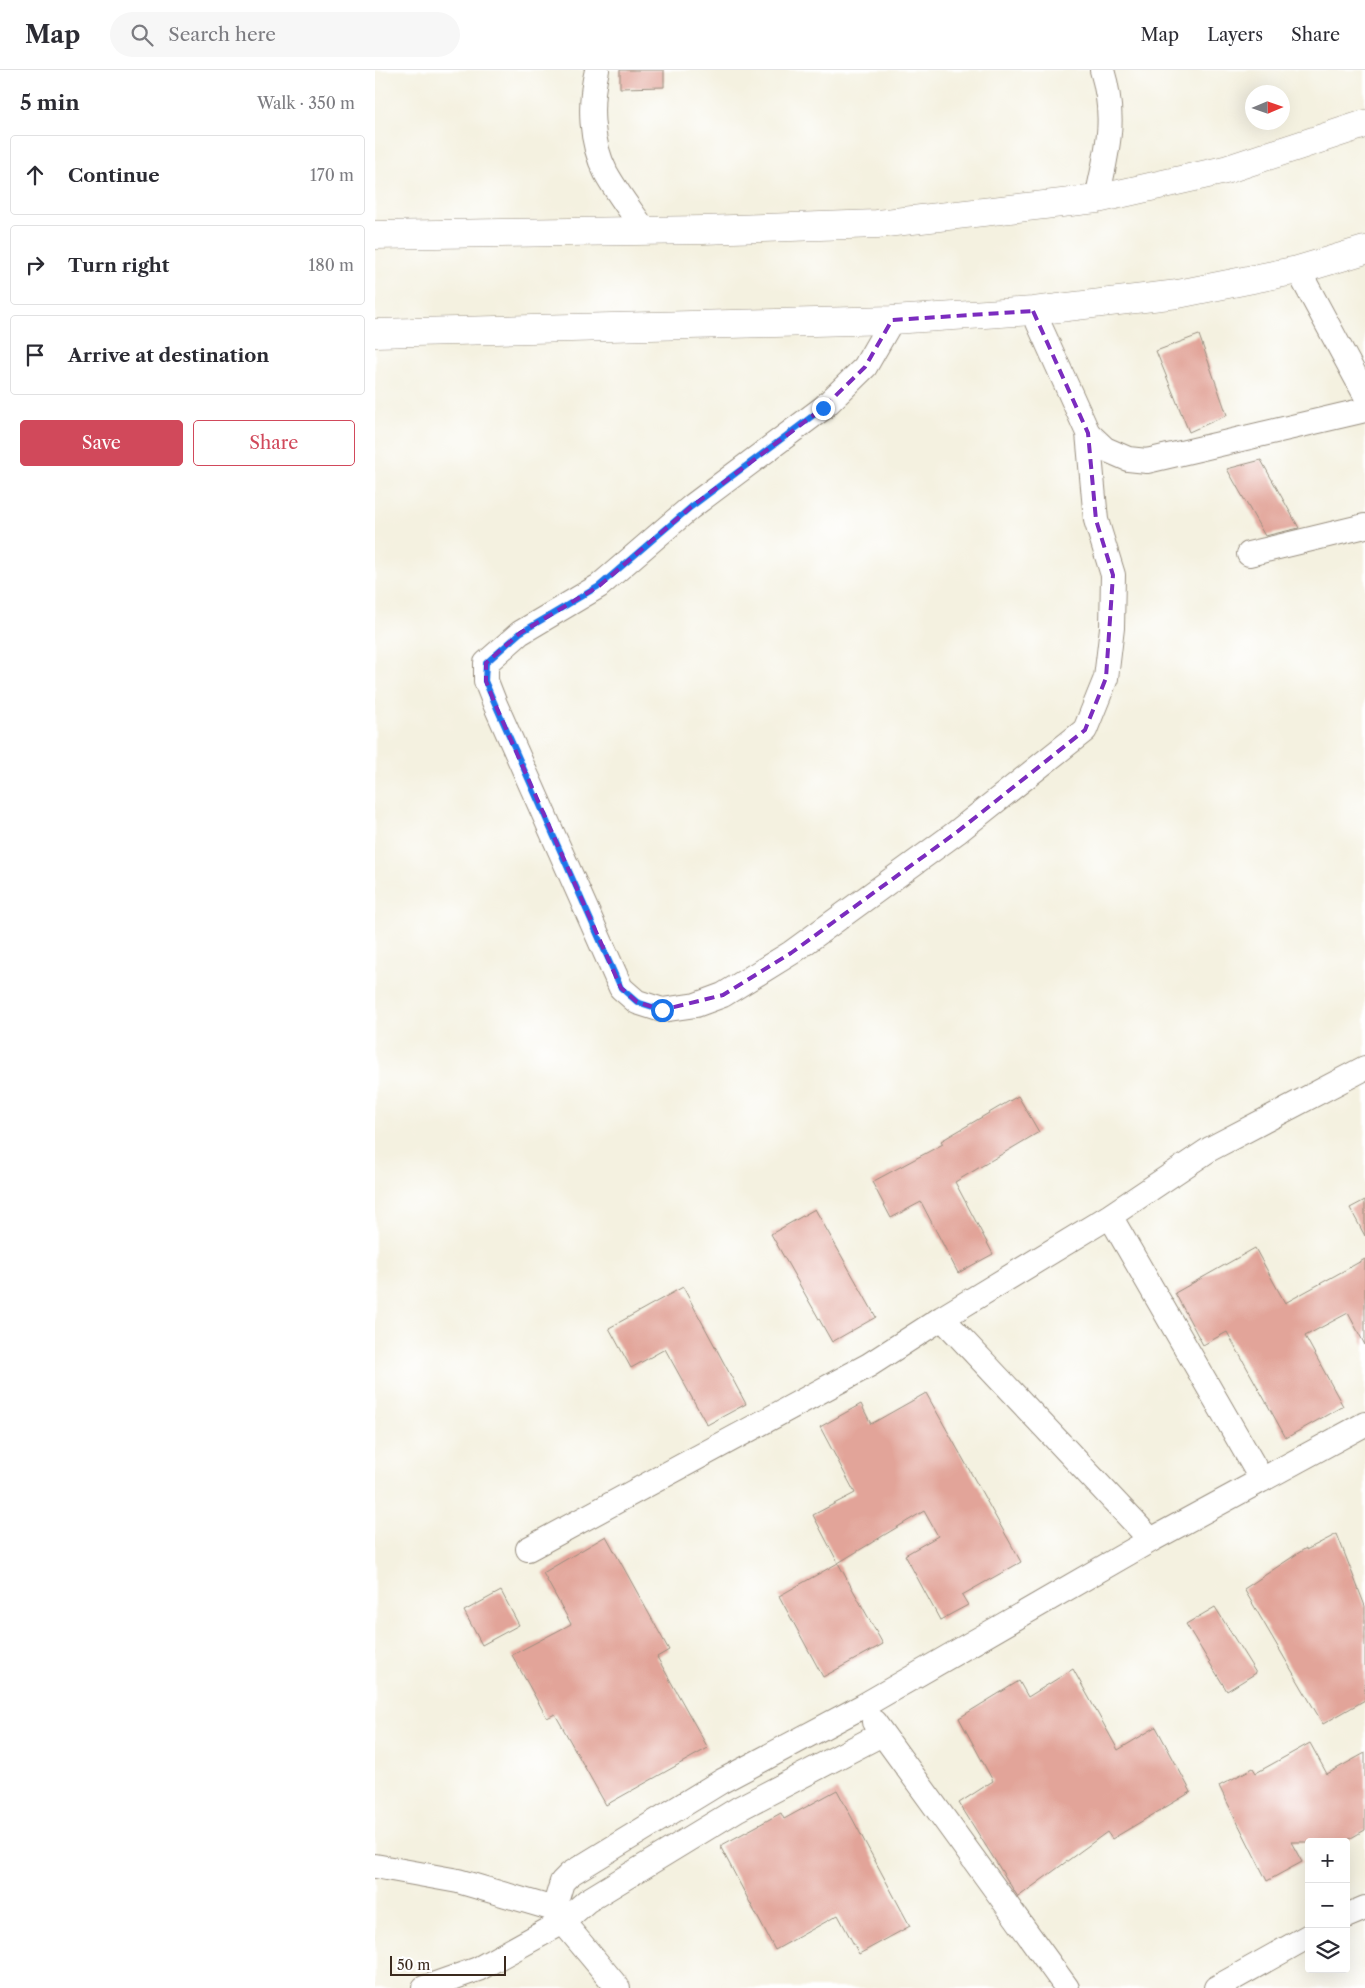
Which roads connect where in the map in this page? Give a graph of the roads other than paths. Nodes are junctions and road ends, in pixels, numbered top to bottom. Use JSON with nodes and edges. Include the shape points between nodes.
{"nodes":[{"id":1,"x":597,"y":70,"type":"edge"},
{"id":2,"x":1102,"y":70,"type":"edge"},
{"id":3,"x":1365,"y":124,"type":"edge"},
{"id":4,"x":1097,"y":199,"type":"junction"},
{"id":5,"x":645,"y":231,"type":"junction"},
{"id":6,"x":375,"y":235,"type":"edge"},
{"id":7,"x":1365,"y":250,"type":"edge"},
{"id":8,"x":1298,"y":270,"type":"junction"},
{"id":9,"x":1033,"y":311,"type":"junction"},
{"id":10,"x":892,"y":320,"type":"junction"},
{"id":11,"x":375,"y":332,"type":"edge"},
{"id":12,"x":1365,"y":394,"type":"edge"},
{"id":13,"x":1365,"y":410,"type":"edge"},
{"id":14,"x":1088,"y":433,"type":"junction"},
{"id":15,"x":1365,"y":526,"type":"edge"},
{"id":16,"x":1249,"y":554,"type":"dead end"},
{"id":17,"x":1365,"y":1068,"type":"edge"},
{"id":18,"x":1110,"y":1216,"type":"junction"},
{"id":19,"x":942,"y":1318,"type":"junction"},
{"id":20,"x":1365,"y":1424,"type":"edge"},
{"id":21,"x":1262,"y":1480,"type":"junction"},
{"id":22,"x":1151,"y":1540,"type":"junction"},
{"id":23,"x":528,"y":1549,"type":"dead end"},
{"id":24,"x":863,"y":1706,"type":"junction"},
{"id":25,"x":882,"y":1734,"type":"junction"},
{"id":26,"x":722,"y":1781,"type":"junction"},
{"id":27,"x":738,"y":1809,"type":"junction"},
{"id":28,"x":375,"y":1866,"type":"edge"},
{"id":29,"x":1365,"y":1908,"type":"edge"},
{"id":30,"x":1350,"y":1914,"type":"edge"},
{"id":31,"x":558,"y":1915,"type":"junction"},
{"id":32,"x":1305,"y":1938,"type":"edge"},
{"id":33,"x":424,"y":1988,"type":"edge"},
{"id":34,"x":618,"y":1988,"type":"edge"},
{"id":35,"x":1067,"y":1988,"type":"edge"},
{"id":36,"x":1216,"y":1988,"type":"edge"}],
"edges":[{"from":1,"to":5,"type":"street","via":[[592,104],[598,152],[607,173]]},
{"from":2,"to":4,"type":"street","via":[[1110,106],[1110,135]]},
{"from":3,"to":4,"type":"highway","via":[[1225,170]]},
{"from":4,"to":5,"type":"highway","via":[[877,224]]},
{"from":5,"to":6,"type":"highway"},
{"from":7,"to":8,"type":"highway"},
{"from":8,"to":9,"type":"highway","via":[[1178,294]]},
{"from":8,"to":12,"type":"street"},
{"from":9,"to":10,"type":"highway"},
{"from":9,"to":14,"type":"street"},
{"from":10,"to":11,"type":"highway"},
{"from":10,"to":14,"type":"street","via":[[865,367],[823,408],[691,507],[599,586],[520,633],[486,663],[485,681],[621,988],[637,1002],[662,1010],[696,1004],[731,991],[791,953],[957,832],[1085,730],[1106,678],[1112,628],[1113,575],[1095,520]]},
{"from":13,"to":14,"type":"street","via":[[1147,461],[1127,459],[1105,449]]},
{"from":15,"to":16,"type":"street"},
{"from":17,"to":18,"type":"street","via":[[1210,1149]]},
{"from":18,"to":19,"type":"street"},
{"from":18,"to":21,"type":"street"},
{"from":19,"to":22,"type":"street"},
{"from":19,"to":23,"type":"street","via":[[869,1365]]},
{"from":20,"to":21,"type":"street"},
{"from":21,"to":22,"type":"street"},
{"from":22,"to":24,"type":"street"},
{"from":24,"to":25,"type":"street"},
{"from":24,"to":26,"type":"street"},
{"from":25,"to":27,"type":"street"},
{"from":25,"to":35,"type":"street"},
{"from":26,"to":27,"type":"street"},
{"from":26,"to":31,"type":"street","via":[[570,1874],[562,1882]]},
{"from":27,"to":31,"type":"street","via":[[587,1901]]},
{"from":28,"to":31,"type":"street","via":[[458,1881]]},
{"from":29,"to":30,"type":"street"},
{"from":31,"to":33,"type":"street","via":[[478,1969]]},
{"from":31,"to":34,"type":"street"},
{"from":32,"to":36,"type":"street"}]}
